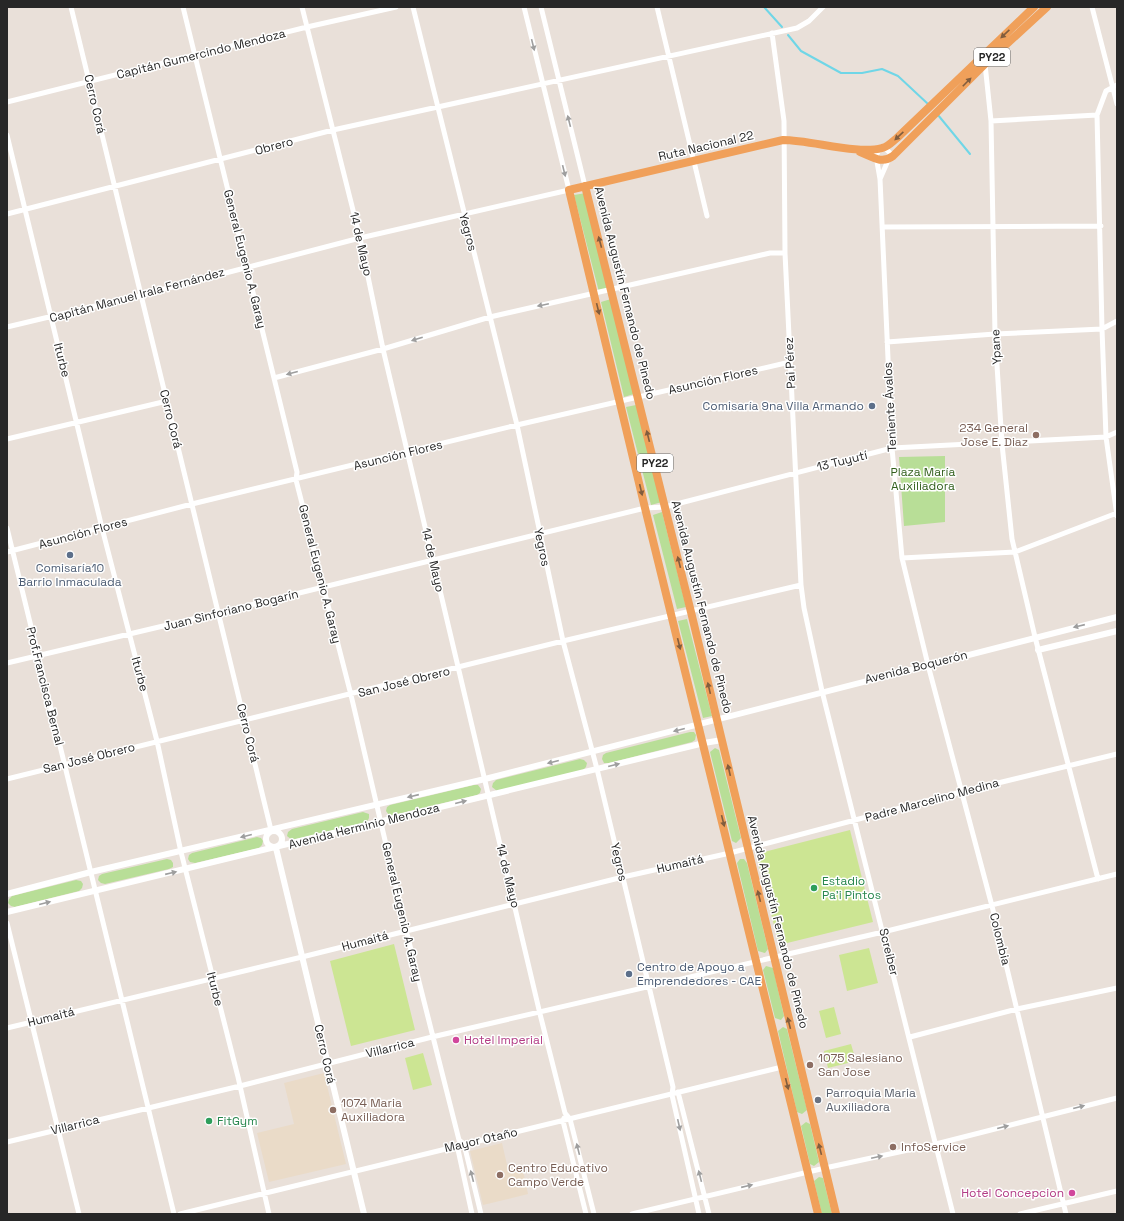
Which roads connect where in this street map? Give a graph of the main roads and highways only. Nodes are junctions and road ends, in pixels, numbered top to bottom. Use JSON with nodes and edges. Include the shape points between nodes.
{"nodes":[{"id":1,"x":1034,"y":7,"type":"edge"},
{"id":2,"x":1047,"y":7,"type":"edge"},
{"id":3,"x":850,"y":148,"type":"junction"},
{"id":4,"x":585,"y":186,"type":"junction"},
{"id":5,"x":818,"y":1214,"type":"edge"},
{"id":6,"x":836,"y":1214,"type":"edge"}],
"edges":[{"from":1,"to":3,"type":"highway","name":"Ruta Nacional 22","number":"PY22","one_way":true,"via":[[892,143],[882,148]]},
{"from":3,"to":2,"type":"highway","name":"Ruta Nacional 22","number":"PY22","one_way":true,"via":[[876,159],[889,159]]},
{"from":3,"to":4,"type":"highway","name":"Ruta Nacional 22","number":"PY22","via":[[783,140]]},
{"from":4,"to":5,"type":"highway","name":"Ruta Nacional 22","number":"PY22","one_way":true,"via":[[569,190]]},
{"from":6,"to":4,"type":"highway","name":"Avenida Augustín Fernando de Pinedo","number":"PY22","one_way":true,"via":[[666,507]]}]}
